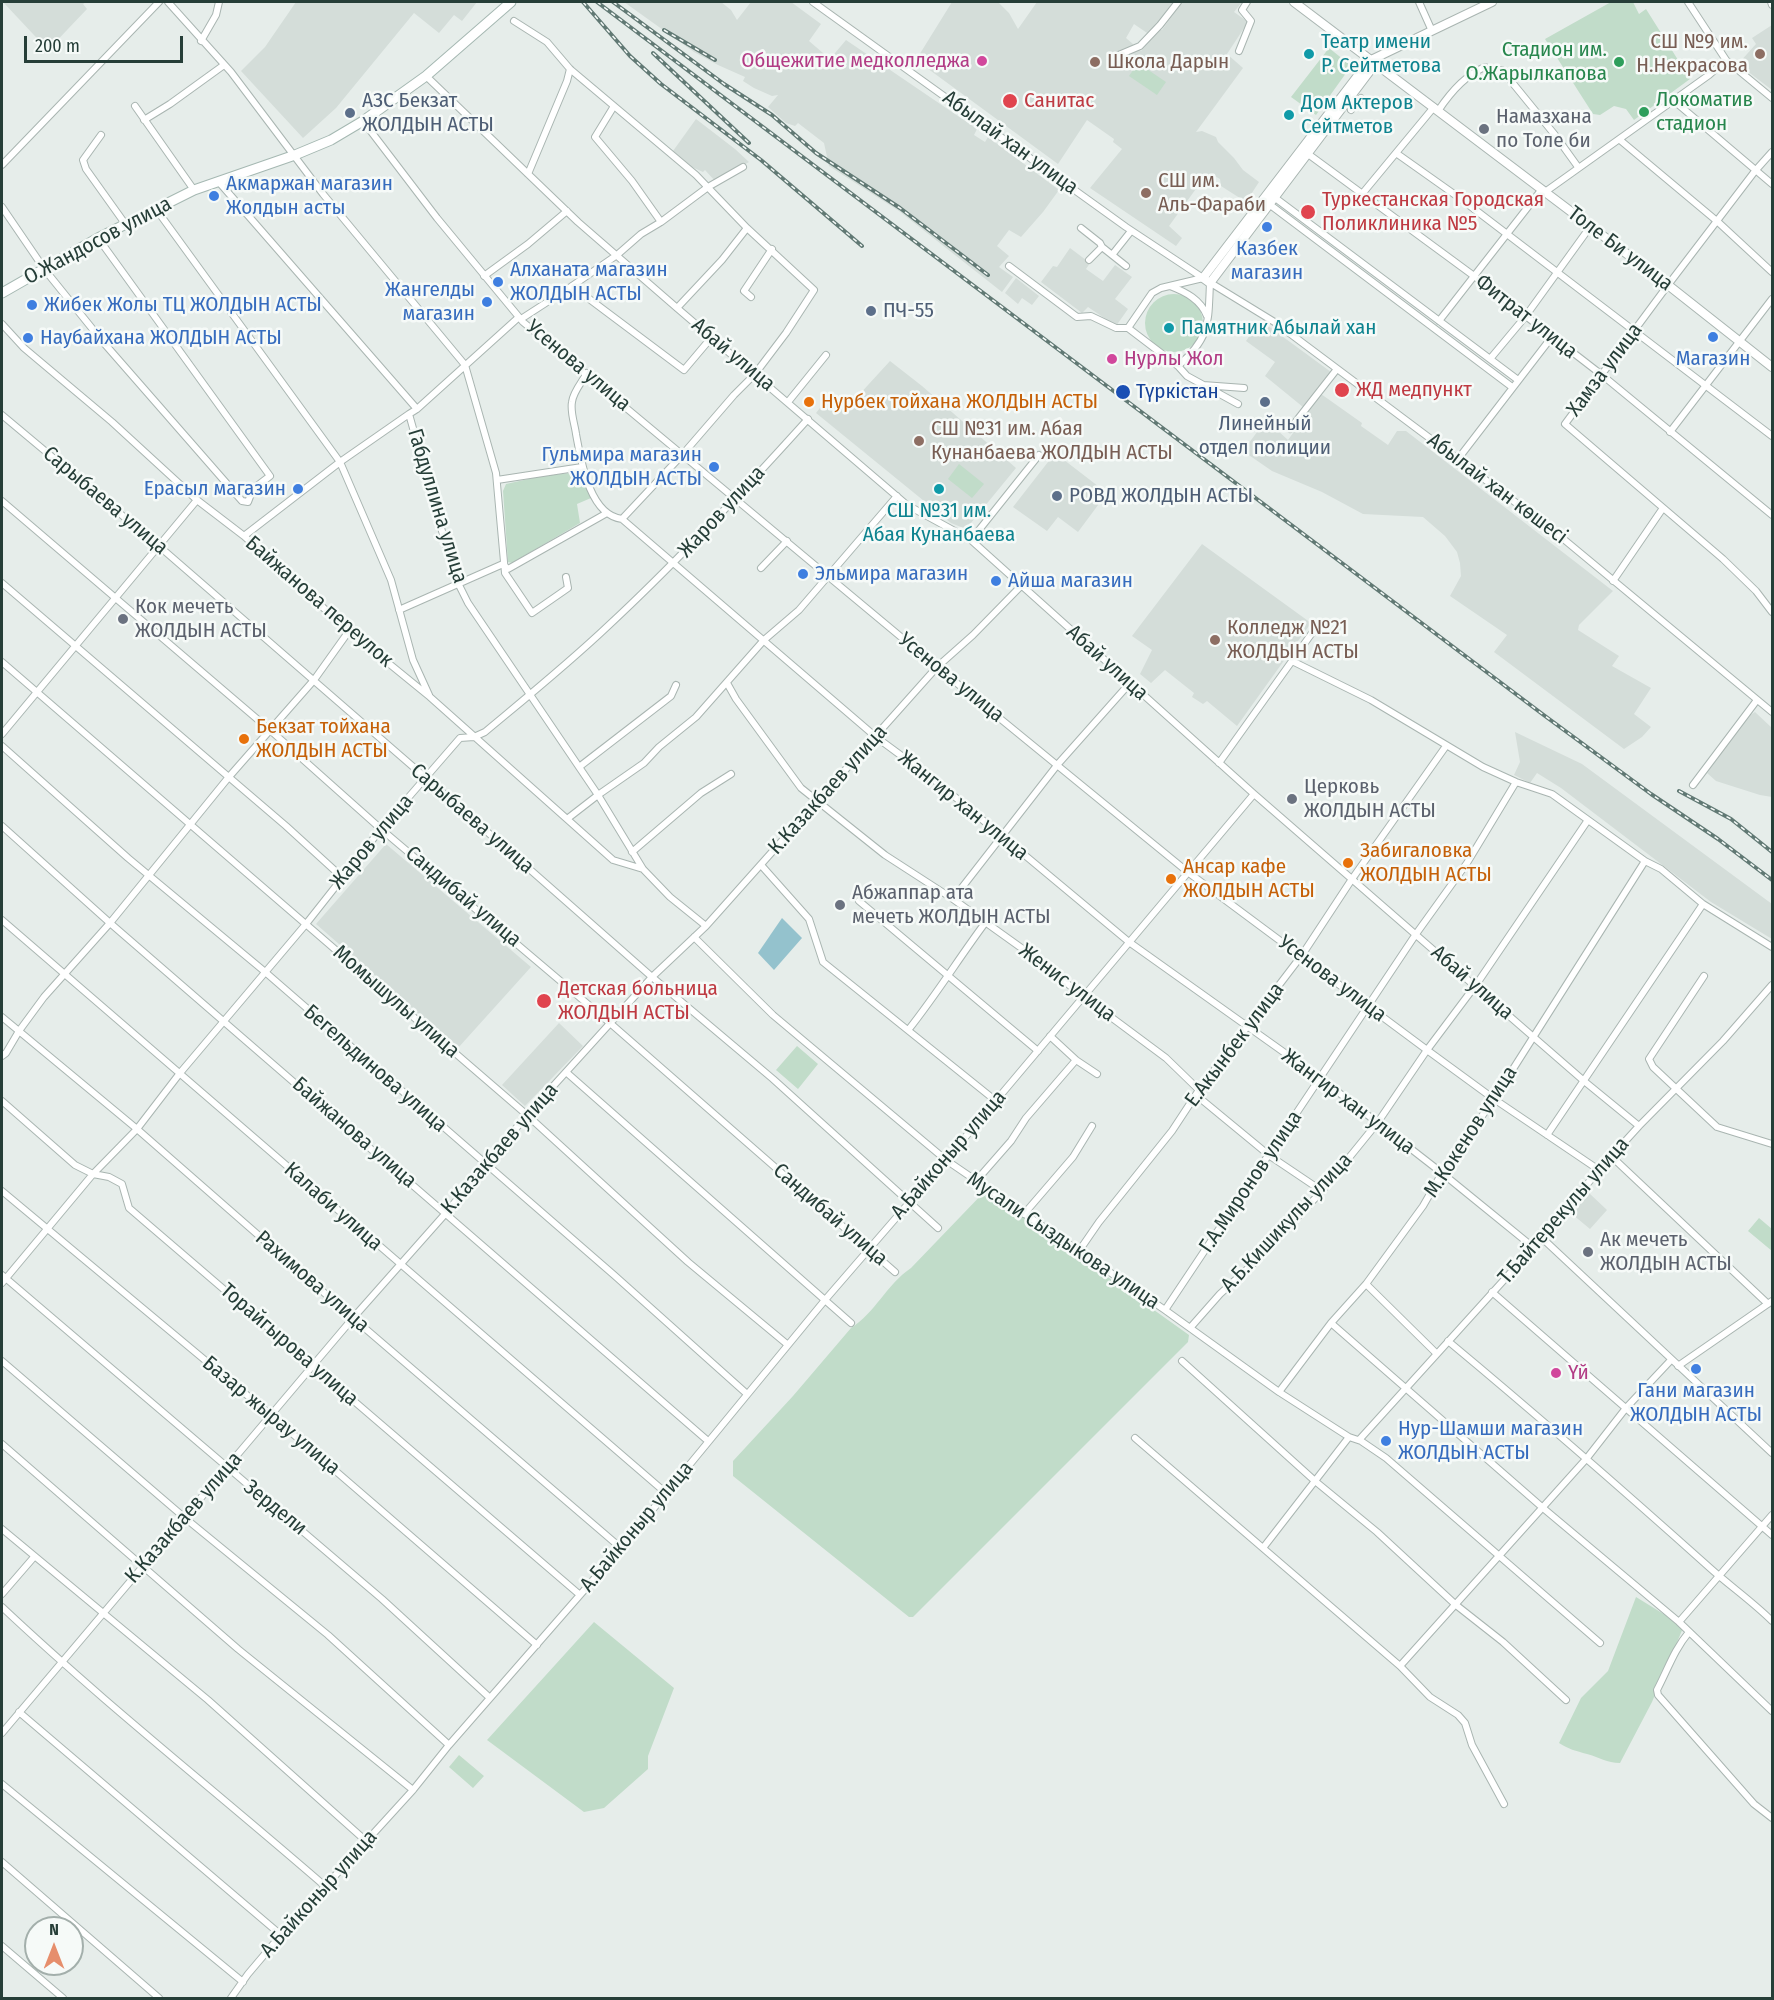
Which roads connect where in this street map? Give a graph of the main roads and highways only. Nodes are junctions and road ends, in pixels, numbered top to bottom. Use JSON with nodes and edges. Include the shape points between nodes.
{"nodes":[{"id":1,"x":511,"y":2,"type":"edge"},
{"id":2,"x":2,"y":293,"type":"edge"}],
"edges":[{"from":1,"to":2,"type":"main road","name":"О.Жандосов улица","via":[[426,76],[331,140],[194,190]]}]}
